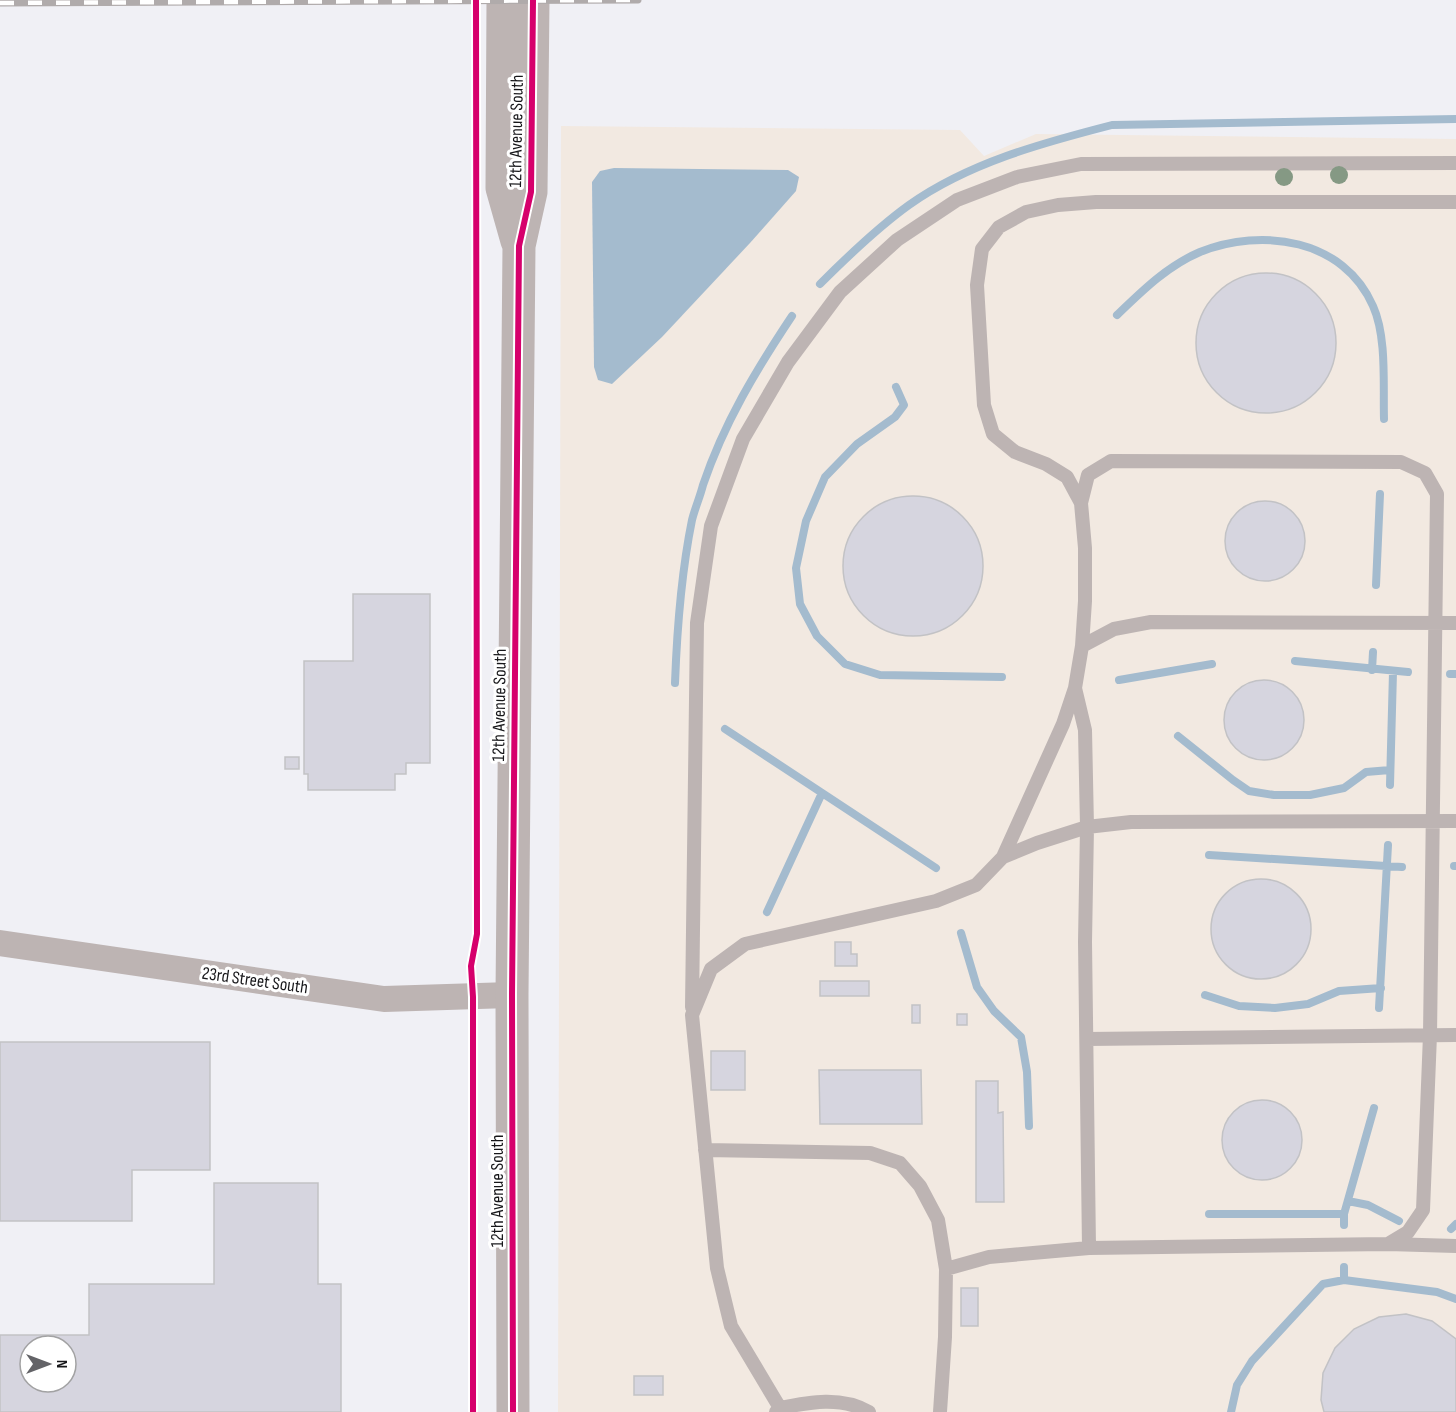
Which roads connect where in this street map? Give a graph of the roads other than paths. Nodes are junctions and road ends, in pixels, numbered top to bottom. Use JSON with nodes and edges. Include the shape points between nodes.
{"nodes":[{"id":1,"x":503,"y":0,"type":"edge"},
{"id":2,"x":533,"y":0,"type":"edge"},
{"id":3,"x":1456,"y":163,"type":"edge"},
{"id":4,"x":1456,"y":202,"type":"edge"},
{"id":5,"x":519,"y":246,"type":"junction"},
{"id":6,"x":1081,"y":503,"type":"junction"},
{"id":7,"x":1436,"y":623,"type":"junction"},
{"id":8,"x":1456,"y":623,"type":"edge"},
{"id":9,"x":1082,"y":646,"type":"junction"},
{"id":10,"x":1075,"y":688,"type":"junction"},
{"id":11,"x":1434,"y":821,"type":"junction"},
{"id":12,"x":1456,"y":821,"type":"edge"},
{"id":13,"x":1087,"y":826,"type":"junction"},
{"id":14,"x":1003,"y":857,"type":"junction"},
{"id":15,"x":0,"y":944,"type":"edge"},
{"id":16,"x":512,"y":995,"type":"junction"},
{"id":17,"x":692,"y":1015,"type":"junction"},
{"id":18,"x":1430,"y":1035,"type":"junction"},
{"id":19,"x":1456,"y":1035,"type":"edge"},
{"id":20,"x":1087,"y":1039,"type":"junction"},
{"id":21,"x":705,"y":1150,"type":"junction"},
{"id":22,"x":1388,"y":1244,"type":"junction"},
{"id":23,"x":1456,"y":1246,"type":"edge"},
{"id":24,"x":1089,"y":1248,"type":"junction"},
{"id":25,"x":946,"y":1269,"type":"junction"},
{"id":26,"x":778,"y":1410,"type":"edge"},
{"id":27,"x":513,"y":1412,"type":"edge"},
{"id":28,"x":869,"y":1412,"type":"edge"},
{"id":29,"x":940,"y":1412,"type":"edge"}],
"edges":[{"from":1,"to":5,"type":"street","name":"12th Avenue South","via":[[502,188]]},
{"from":2,"to":5,"type":"street","name":"12th Avenue South","via":[[531,192]]},
{"from":3,"to":17,"type":"lane","via":[[1081,164],[1039,172],[957,200],[897,240],[840,292],[788,362],[743,439],[711,526],[697,623]]},
{"from":4,"to":6,"type":"lane","via":[[1096,202],[1026,212],[999,226],[982,249],[977,285],[984,405],[993,434],[1015,452],[1067,477]]},
{"from":5,"to":16,"type":"street","name":"12th Avenue South"},
{"from":6,"to":7,"type":"lane","via":[[1088,475],[1111,461],[1401,462],[1425,473],[1437,494]]},
{"from":6,"to":9,"type":"lane","via":[[1085,591]]},
{"from":7,"to":8,"type":"lane"},
{"from":7,"to":9,"type":"lane","via":[[1151,622],[1113,629]]},
{"from":7,"to":11,"type":"lane"},
{"from":9,"to":10,"type":"lane"},
{"from":10,"to":13,"type":"lane","via":[[1085,730]]},
{"from":10,"to":14,"type":"lane","via":[[1063,724]]},
{"from":11,"to":12,"type":"lane"},
{"from":11,"to":13,"type":"lane","via":[[1131,822]]},
{"from":11,"to":18,"type":"lane"},
{"from":13,"to":14,"type":"lane"},
{"from":13,"to":20,"type":"lane"},
{"from":14,"to":17,"type":"lane","via":[[976,885],[936,901],[745,944],[711,969]]},
{"from":15,"to":16,"type":"street","name":"23rd Street South","via":[[384,999]]},
{"from":16,"to":27,"type":"street","name":"12th Avenue South"},
{"from":17,"to":21,"type":"lane"},
{"from":18,"to":19,"type":"lane"},
{"from":18,"to":20,"type":"lane"},
{"from":18,"to":22,"type":"lane","via":[[1423,1210],[1408,1232]]},
{"from":20,"to":24,"type":"lane"},
{"from":21,"to":25,"type":"lane","via":[[870,1153],[900,1163],[920,1186],[938,1220]]},
{"from":21,"to":26,"type":"lane","via":[[717,1268],[731,1326]]},
{"from":22,"to":23,"type":"lane"},
{"from":22,"to":24,"type":"lane"},
{"from":24,"to":25,"type":"lane","via":[[989,1257]]},
{"from":25,"to":29,"type":"lane"},
{"from":26,"to":28,"type":"lane","via":[[814,1401],[855,1404]]}]}
